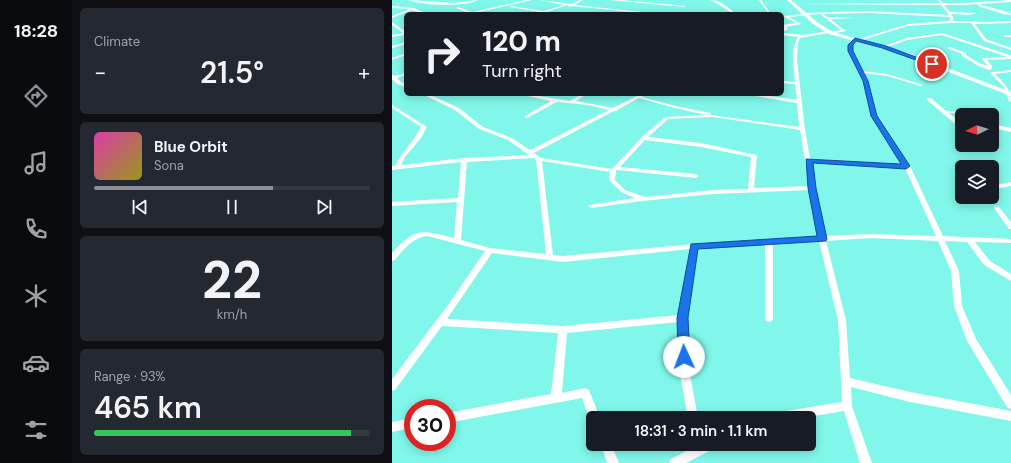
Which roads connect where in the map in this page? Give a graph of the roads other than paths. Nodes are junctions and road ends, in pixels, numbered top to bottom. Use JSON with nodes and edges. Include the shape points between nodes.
{"nodes":[{"id":1,"x":410,"y":0,"type":"edge"},
{"id":2,"x":449,"y":0,"type":"edge"},
{"id":3,"x":477,"y":0,"type":"edge"},
{"id":4,"x":531,"y":0,"type":"edge"},
{"id":5,"x":540,"y":0,"type":"edge"},
{"id":6,"x":582,"y":0,"type":"edge"},
{"id":7,"x":611,"y":0,"type":"edge"},
{"id":8,"x":711,"y":0,"type":"edge"},
{"id":9,"x":760,"y":0,"type":"edge"},
{"id":10,"x":789,"y":0,"type":"edge"},
{"id":11,"x":807,"y":0,"type":"edge"},
{"id":12,"x":851,"y":0,"type":"edge"},
{"id":13,"x":1004,"y":0,"type":"edge"},
{"id":14,"x":644,"y":1,"type":"edge"},
{"id":15,"x":940,"y":1,"type":"edge"},
{"id":16,"x":1011,"y":1,"type":"edge"},
{"id":17,"x":442,"y":3,"type":"junction"},
{"id":18,"x":472,"y":3,"type":"junction"},
{"id":19,"x":975,"y":3,"type":"junction"},
{"id":20,"x":794,"y":4,"type":"junction"},
{"id":21,"x":810,"y":4,"type":"junction"},
{"id":22,"x":856,"y":4,"type":"junction"},
{"id":23,"x":568,"y":5,"type":"junction"},
{"id":24,"x":506,"y":6,"type":"junction"},
{"id":25,"x":684,"y":6,"type":"dead end"},
{"id":26,"x":392,"y":7,"type":"edge"},
{"id":27,"x":457,"y":8,"type":"dead end"},
{"id":28,"x":593,"y":8,"type":"junction"},
{"id":29,"x":414,"y":9,"type":"junction"},
{"id":30,"x":628,"y":10,"type":"junction"},
{"id":31,"x":482,"y":11,"type":"junction"},
{"id":32,"x":588,"y":11,"type":"dead end"},
{"id":33,"x":406,"y":12,"type":"edge"},
{"id":34,"x":422,"y":12,"type":"edge"},
{"id":35,"x":468,"y":12,"type":"edge"},
{"id":36,"x":479,"y":12,"type":"edge"},
{"id":37,"x":544,"y":12,"type":"joint"},
{"id":38,"x":638,"y":12,"type":"edge"},
{"id":39,"x":731,"y":12,"type":"edge"},
{"id":40,"x":769,"y":12,"type":"edge"},
{"id":41,"x":404,"y":13,"type":"edge"},
{"id":42,"x":975,"y":13,"type":"dead end"},
{"id":43,"x":821,"y":14,"type":"junction"},
{"id":44,"x":1011,"y":14,"type":"edge"},
{"id":45,"x":806,"y":15,"type":"junction"},
{"id":46,"x":950,"y":15,"type":"junction"},
{"id":47,"x":784,"y":16,"type":"edge"},
{"id":48,"x":784,"y":16,"type":"edge"},
{"id":49,"x":392,"y":17,"type":"edge"},
{"id":50,"x":828,"y":18,"type":"junction"},
{"id":51,"x":852,"y":18,"type":"dead end"},
{"id":52,"x":950,"y":22,"type":"junction"},
{"id":53,"x":972,"y":22,"type":"junction"},
{"id":54,"x":1009,"y":22,"type":"edge"},
{"id":55,"x":392,"y":23,"type":"edge"},
{"id":56,"x":784,"y":26,"type":"edge"},
{"id":57,"x":397,"y":27,"type":"junction"},
{"id":58,"x":392,"y":28,"type":"edge"},
{"id":59,"x":404,"y":32,"type":"edge"},
{"id":60,"x":830,"y":33,"type":"junction"},
{"id":61,"x":404,"y":34,"type":"edge"},
{"id":62,"x":784,"y":34,"type":"edge"},
{"id":63,"x":392,"y":36,"type":"edge"},
{"id":64,"x":803,"y":36,"type":"junction"},
{"id":65,"x":1005,"y":36,"type":"dead end"},
{"id":66,"x":1011,"y":36,"type":"edge"},
{"id":67,"x":856,"y":40,"type":"junction"},
{"id":68,"x":404,"y":44,"type":"edge"},
{"id":69,"x":971,"y":44,"type":"junction"},
{"id":70,"x":964,"y":45,"type":"dead end"},
{"id":71,"x":956,"y":46,"type":"dead end"},
{"id":72,"x":392,"y":47,"type":"edge"},
{"id":73,"x":884,"y":47,"type":"junction"},
{"id":74,"x":1011,"y":49,"type":"edge"},
{"id":75,"x":404,"y":55,"type":"edge"},
{"id":76,"x":1011,"y":58,"type":"edge"},
{"id":77,"x":392,"y":59,"type":"edge"},
{"id":78,"x":989,"y":68,"type":"junction"},
{"id":79,"x":1011,"y":71,"type":"edge"},
{"id":80,"x":862,"y":72,"type":"junction"},
{"id":81,"x":992,"y":73,"type":"junction"},
{"id":82,"x":404,"y":74,"type":"edge"},
{"id":83,"x":393,"y":77,"type":"edge"},
{"id":84,"x":784,"y":82,"type":"edge"},
{"id":85,"x":798,"y":83,"type":"junction"},
{"id":86,"x":404,"y":85,"type":"edge"},
{"id":87,"x":921,"y":85,"type":"dead end"},
{"id":88,"x":1010,"y":94,"type":"edge"},
{"id":89,"x":428,"y":96,"type":"edge"},
{"id":90,"x":532,"y":96,"type":"edge"},
{"id":91,"x":582,"y":96,"type":"edge"},
{"id":92,"x":762,"y":96,"type":"edge"},
{"id":93,"x":639,"y":97,"type":"joint"},
{"id":94,"x":929,"y":99,"type":"dead end"},
{"id":95,"x":556,"y":100,"type":"junction"},
{"id":96,"x":1011,"y":101,"type":"edge"},
{"id":97,"x":571,"y":102,"type":"junction"},
{"id":98,"x":799,"y":102,"type":"junction"},
{"id":99,"x":392,"y":106,"type":"edge"},
{"id":100,"x":615,"y":110,"type":"junction"},
{"id":101,"x":944,"y":112,"type":"junction"},
{"id":102,"x":955,"y":112,"type":"edge"},
{"id":103,"x":713,"y":116,"type":"junction"},
{"id":104,"x":527,"y":117,"type":"dead end"},
{"id":105,"x":955,"y":121,"type":"edge"},
{"id":106,"x":999,"y":127,"type":"edge"},
{"id":107,"x":802,"y":129,"type":"junction"},
{"id":108,"x":1011,"y":130,"type":"edge"},
{"id":109,"x":644,"y":138,"type":"junction"},
{"id":110,"x":536,"y":156,"type":"junction"},
{"id":111,"x":464,"y":160,"type":"junction"},
{"id":112,"x":809,"y":160,"type":"junction"},
{"id":113,"x":906,"y":166,"type":"junction"},
{"id":114,"x":394,"y":168,"type":"edge"},
{"id":115,"x":614,"y":170,"type":"junction"},
{"id":116,"x":696,"y":176,"type":"dead end"},
{"id":117,"x":1011,"y":184,"type":"edge"},
{"id":118,"x":999,"y":186,"type":"edge"},
{"id":119,"x":812,"y":188,"type":"junction"},
{"id":120,"x":751,"y":190,"type":"junction"},
{"id":121,"x":644,"y":199,"type":"junction"},
{"id":122,"x":461,"y":200,"type":"junction"},
{"id":123,"x":392,"y":204,"type":"edge"},
{"id":124,"x":592,"y":206,"type":"dead end"},
{"id":125,"x":997,"y":208,"type":"dead end"},
{"id":126,"x":1011,"y":227,"type":"edge"},
{"id":127,"x":822,"y":239,"type":"junction"},
{"id":128,"x":940,"y":239,"type":"junction"},
{"id":129,"x":970,"y":240,"type":"junction"},
{"id":130,"x":1011,"y":241,"type":"edge"},
{"id":131,"x":457,"y":242,"type":"junction"},
{"id":132,"x":769,"y":242,"type":"junction"},
{"id":133,"x":694,"y":246,"type":"junction"},
{"id":134,"x":490,"y":250,"type":"junction"},
{"id":135,"x":392,"y":258,"type":"edge"},
{"id":136,"x":550,"y":258,"type":"junction"},
{"id":137,"x":1011,"y":278,"type":"edge"},
{"id":138,"x":683,"y":318,"type":"junction"},
{"id":139,"x":769,"y":320,"type":"dead end"},
{"id":140,"x":440,"y":322,"type":"junction"},
{"id":141,"x":563,"y":330,"type":"junction"},
{"id":142,"x":846,"y":381,"type":"junction"},
{"id":143,"x":392,"y":387,"type":"edge"},
{"id":144,"x":556,"y":398,"type":"junction"},
{"id":145,"x":1011,"y":404,"type":"edge"},
{"id":146,"x":847,"y":406,"type":"junction"},
{"id":147,"x":592,"y":411,"type":"edge"},
{"id":148,"x":692,"y":411,"type":"edge"},
{"id":149,"x":816,"y":411,"type":"edge"},
{"id":150,"x":456,"y":416,"type":"edge"},
{"id":151,"x":1011,"y":416,"type":"edge"},
{"id":152,"x":404,"y":424,"type":"edge"},
{"id":153,"x":392,"y":426,"type":"edge"},
{"id":154,"x":609,"y":451,"type":"edge"},
{"id":155,"x":692,"y":451,"type":"edge"},
{"id":156,"x":613,"y":463,"type":"edge"},
{"id":157,"x":675,"y":463,"type":"edge"},
{"id":158,"x":866,"y":463,"type":"edge"}],
"edges":[{"from":1,"to":17,"type":"street"},
{"from":2,"to":17,"type":"street"},
{"from":3,"to":18,"type":"street"},
{"from":4,"to":24,"type":"street"},
{"from":5,"to":23,"type":"street"},
{"from":6,"to":23,"type":"street"},
{"from":7,"to":14,"type":"street"},
{"from":8,"to":39,"type":"street"},
{"from":9,"to":40,"type":"street"},
{"from":10,"to":20,"type":"main road"},
{"from":11,"to":21,"type":"street"},
{"from":12,"to":22,"type":"street"},
{"from":13,"to":16,"type":"street"},
{"from":13,"to":19,"type":"street"},
{"from":14,"to":25,"type":"street"},
{"from":14,"to":30,"type":"street"},
{"from":15,"to":19,"type":"street"},
{"from":15,"to":22,"type":"street"},
{"from":15,"to":46,"type":"street"},
{"from":17,"to":18,"type":"street"},
{"from":18,"to":31,"type":"street"},
{"from":19,"to":44,"type":"street"},
{"from":20,"to":21,"type":"street"},
{"from":20,"to":45,"type":"main road"},
{"from":21,"to":22,"type":"street"},
{"from":21,"to":43,"type":"street"},
{"from":23,"to":28,"type":"street"},
{"from":23,"to":37,"type":"street"},
{"from":24,"to":31,"type":"street"},
{"from":24,"to":37,"type":"street"},
{"from":26,"to":29,"type":"street"},
{"from":27,"to":35,"type":"street"},
{"from":28,"to":30,"type":"street"},
{"from":28,"to":32,"type":"street"},
{"from":29,"to":33,"type":"street"},
{"from":29,"to":34,"type":"street"},
{"from":30,"to":38,"type":"street"},
{"from":31,"to":36,"type":"street"},
{"from":41,"to":49,"type":"street"},
{"from":42,"to":46,"type":"street"},
{"from":43,"to":45,"type":"street"},
{"from":43,"to":46,"type":"street","via":[[873,12]]},
{"from":43,"to":50,"type":"street"},
{"from":45,"to":47,"type":"street"},
{"from":45,"to":60,"type":"main road"},
{"from":46,"to":52,"type":"street"},
{"from":48,"to":56,"type":"street","via":[[799,24]]},
{"from":50,"to":51,"type":"street"},
{"from":50,"to":60,"type":"street","via":[[844,31]]},
{"from":52,"to":53,"type":"street"},
{"from":52,"to":67,"type":"street","via":[[908,25]]},
{"from":53,"to":54,"type":"street","via":[[1000,23],[1011,27]]},
{"from":53,"to":74,"type":"street","via":[[985,40]]},
{"from":55,"to":57,"type":"street"},
{"from":57,"to":58,"type":"street"},
{"from":57,"to":59,"type":"street"},
{"from":60,"to":64,"type":"street"},
{"from":60,"to":67,"type":"main road"},
{"from":61,"to":63,"type":"street"},
{"from":62,"to":64,"type":"street"},
{"from":64,"to":85,"type":"street","via":[[797,40],[795,51]]},
{"from":65,"to":66,"type":"street"},
{"from":67,"to":73,"type":"main road"},
{"from":67,"to":80,"type":"street","via":[[851,45],[851,51]]},
{"from":68,"to":72,"type":"street"},
{"from":69,"to":70,"type":"street"},
{"from":69,"to":73,"type":"street","via":[[942,34],[906,39]]},
{"from":69,"to":76,"type":"street"},
{"from":71,"to":78,"type":"street","via":[[948,48],[965,54],[963,55]]},
{"from":73,"to":88,"type":"main road"},
{"from":75,"to":77,"type":"street"},
{"from":76,"to":78,"type":"street","via":[[984,59]]},
{"from":78,"to":81,"type":"street"},
{"from":79,"to":81,"type":"street"},
{"from":80,"to":87,"type":"street"},
{"from":80,"to":113,"type":"street","via":[[874,116]]},
{"from":81,"to":88,"type":"street","via":[[1006,86]]},
{"from":82,"to":83,"type":"street"},
{"from":83,"to":86,"type":"street"},
{"from":84,"to":85,"type":"street"},
{"from":85,"to":98,"type":"street"},
{"from":88,"to":96,"type":"street"},
{"from":89,"to":110,"type":"street","via":[[453,107],[481,128],[506,137]]},
{"from":90,"to":95,"type":"street"},
{"from":91,"to":97,"type":"street"},
{"from":92,"to":98,"type":"street"},
{"from":93,"to":100,"type":"street"},
{"from":93,"to":103,"type":"street"},
{"from":94,"to":101,"type":"street"},
{"from":95,"to":97,"type":"street"},
{"from":95,"to":104,"type":"street"},
{"from":97,"to":100,"type":"street"},
{"from":98,"to":107,"type":"street"},
{"from":99,"to":114,"type":"street","via":[[424,127]]},
{"from":100,"to":110,"type":"street"},
{"from":101,"to":102,"type":"street"},
{"from":101,"to":105,"type":"street"},
{"from":103,"to":107,"type":"street"},
{"from":103,"to":109,"type":"street","via":[[667,118]]},
{"from":106,"to":108,"type":"street"},
{"from":107,"to":112,"type":"street"},
{"from":109,"to":115,"type":"street"},
{"from":109,"to":120,"type":"street","via":[[701,145],[754,156]]},
{"from":110,"to":111,"type":"street"},
{"from":110,"to":115,"type":"street"},
{"from":110,"to":136,"type":"street"},
{"from":111,"to":114,"type":"street"},
{"from":111,"to":122,"type":"street"},
{"from":112,"to":113,"type":"street"},
{"from":112,"to":119,"type":"street"},
{"from":113,"to":128,"type":"street"},
{"from":115,"to":116,"type":"street"},
{"from":115,"to":121,"type":"street","via":[[612,180],[622,191]]},
{"from":117,"to":118,"type":"street"},
{"from":119,"to":120,"type":"street"},
{"from":119,"to":127,"type":"street"},
{"from":120,"to":121,"type":"street"},
{"from":121,"to":124,"type":"street"},
{"from":122,"to":123,"type":"street"},
{"from":122,"to":131,"type":"street"},
{"from":125,"to":126,"type":"street"},
{"from":127,"to":128,"type":"street","via":[[871,236]]},
{"from":127,"to":132,"type":"street"},
{"from":127,"to":142,"type":"street","via":[[842,320]]},
{"from":128,"to":129,"type":"street"},
{"from":128,"to":145,"type":"street","via":[[955,271],[958,306],[972,341]]},
{"from":129,"to":130,"type":"street"},
{"from":129,"to":137,"type":"street","via":[[987,263]]},
{"from":131,"to":134,"type":"street"},
{"from":131,"to":135,"type":"street","via":[[419,234],[412,237]]},
{"from":132,"to":133,"type":"street"},
{"from":132,"to":139,"type":"street"},
{"from":133,"to":136,"type":"street"},
{"from":133,"to":138,"type":"street"},
{"from":134,"to":136,"type":"street"},
{"from":134,"to":140,"type":"street"},
{"from":138,"to":141,"type":"street"},
{"from":138,"to":148,"type":"street","via":[[684,369]]},
{"from":140,"to":141,"type":"street"},
{"from":140,"to":143,"type":"street"},
{"from":141,"to":144,"type":"street"},
{"from":142,"to":146,"type":"street"},
{"from":142,"to":151,"type":"street","via":[[910,397]]},
{"from":144,"to":147,"type":"street","via":[[585,393]]},
{"from":144,"to":150,"type":"street"},
{"from":146,"to":149,"type":"street"},
{"from":146,"to":158,"type":"street"},
{"from":152,"to":153,"type":"street"},
{"from":154,"to":156,"type":"street"},
{"from":155,"to":157,"type":"street"}]}
